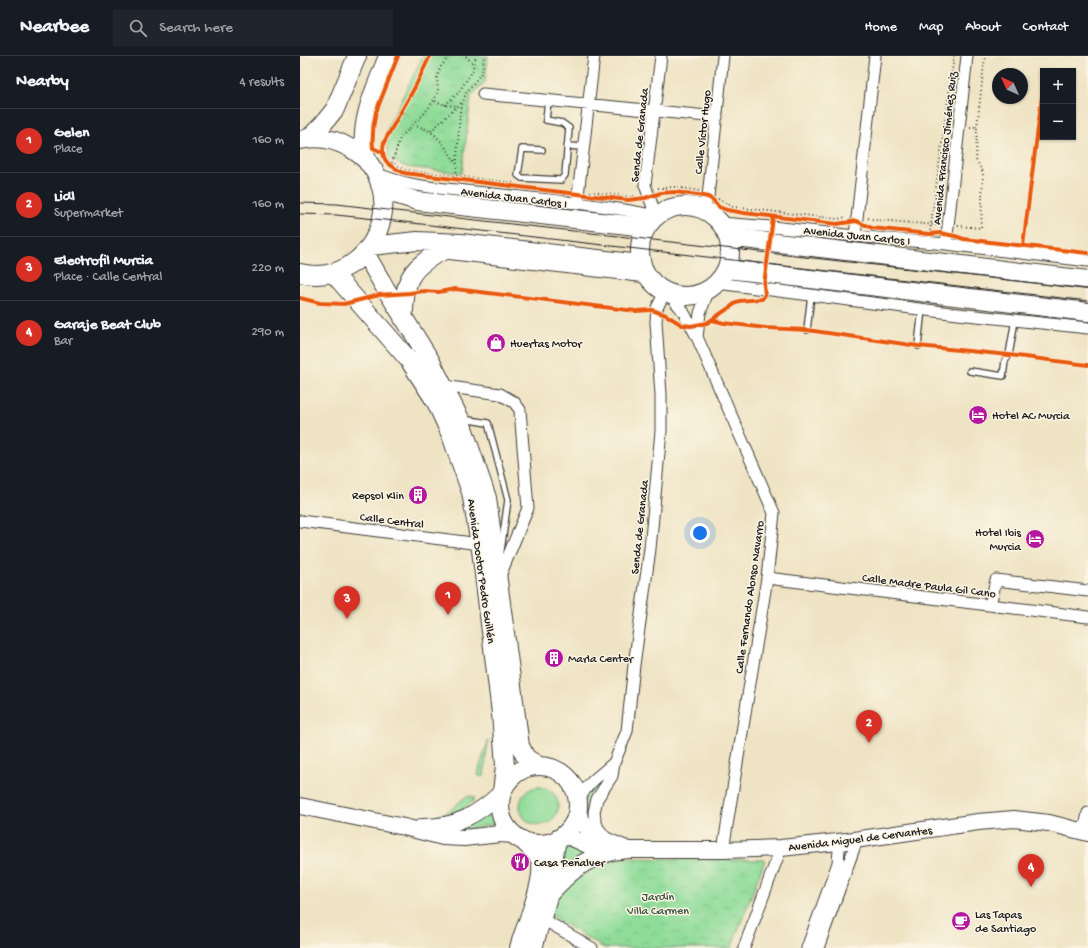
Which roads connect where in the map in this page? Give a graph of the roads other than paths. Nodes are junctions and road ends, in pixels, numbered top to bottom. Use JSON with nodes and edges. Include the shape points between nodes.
{"nodes":[{"id":1,"x":357,"y":56,"type":"edge"},
{"id":2,"x":388,"y":56,"type":"edge"},
{"id":3,"x":594,"y":56,"type":"edge"},
{"id":4,"x":661,"y":56,"type":"edge"},
{"id":5,"x":723,"y":56,"type":"edge"},
{"id":6,"x":875,"y":56,"type":"edge"},
{"id":7,"x":967,"y":56,"type":"edge"},
{"id":8,"x":483,"y":94,"type":"dead end"},
{"id":9,"x":548,"y":100,"type":"junction"},
{"id":10,"x":588,"y":103,"type":"junction"},
{"id":11,"x":654,"y":110,"type":"junction"},
{"id":12,"x":717,"y":117,"type":"junction"},
{"id":13,"x":304,"y":139,"type":"edge"},
{"id":14,"x":567,"y":146,"type":"junction"},
{"id":15,"x":583,"y":147,"type":"junction"},
{"id":16,"x":542,"y":150,"type":"dead end"},
{"id":17,"x":378,"y":164,"type":"junction"},
{"id":18,"x":578,"y":199,"type":"junction"},
{"id":19,"x":709,"y":203,"type":"junction"},
{"id":20,"x":650,"y":222,"type":"junction"},
{"id":21,"x":725,"y":224,"type":"junction"},
{"id":22,"x":947,"y":235,"type":"junction"},
{"id":23,"x":855,"y":236,"type":"junction"},
{"id":24,"x":461,"y":243,"type":"junction"},
{"id":25,"x":368,"y":250,"type":"junction"},
{"id":26,"x":438,"y":252,"type":"junction"},
{"id":27,"x":1088,"y":261,"type":"edge"},
{"id":28,"x":643,"y":271,"type":"junction"},
{"id":29,"x":300,"y":273,"type":"edge"},
{"id":30,"x":332,"y":273,"type":"junction"},
{"id":31,"x":718,"y":280,"type":"junction"},
{"id":32,"x":1088,"y":280,"type":"edge"},
{"id":33,"x":667,"y":293,"type":"junction"},
{"id":34,"x":811,"y":295,"type":"junction"},
{"id":35,"x":922,"y":309,"type":"junction"},
{"id":36,"x":1088,"y":312,"type":"edge"},
{"id":37,"x":403,"y":318,"type":"junction"},
{"id":38,"x":1015,"y":320,"type":"junction"},
{"id":39,"x":1088,"y":328,"type":"edge"},
{"id":40,"x":807,"y":330,"type":"dead end"},
{"id":41,"x":697,"y":337,"type":"junction"},
{"id":42,"x":918,"y":346,"type":"dead end"},
{"id":43,"x":970,"y":371,"type":"dead end"},
{"id":44,"x":443,"y":386,"type":"junction"},
{"id":45,"x":460,"y":419,"type":"junction"},
{"id":46,"x":300,"y":521,"type":"edge"},
{"id":47,"x":480,"y":544,"type":"junction"},
{"id":48,"x":767,"y":578,"type":"junction"},
{"id":49,"x":497,"y":582,"type":"junction"},
{"id":50,"x":1088,"y":591,"type":"edge"},
{"id":51,"x":990,"y":605,"type":"junction"},
{"id":52,"x":1088,"y":617,"type":"edge"},
{"id":53,"x":614,"y":763,"type":"junction"},
{"id":54,"x":539,"y":766,"type":"junction"},
{"id":55,"x":502,"y":792,"type":"junction"},
{"id":56,"x":300,"y":806,"type":"edge"},
{"id":57,"x":577,"y":806,"type":"junction"},
{"id":58,"x":1088,"y":813,"type":"edge"},
{"id":59,"x":404,"y":827,"type":"junction"},
{"id":60,"x":1086,"y":833,"type":"edge"},
{"id":61,"x":518,"y":838,"type":"junction"},
{"id":62,"x":559,"y":838,"type":"junction"},
{"id":63,"x":857,"y":840,"type":"junction"},
{"id":64,"x":837,"y":842,"type":"junction"},
{"id":65,"x":609,"y":847,"type":"junction"},
{"id":66,"x":781,"y":848,"type":"junction"},
{"id":67,"x":723,"y":850,"type":"junction"},
{"id":68,"x":548,"y":895,"type":"junction"},
{"id":69,"x":541,"y":918,"type":"junction"},
{"id":70,"x":519,"y":948,"type":"edge"},
{"id":71,"x":533,"y":948,"type":"edge"},
{"id":72,"x":592,"y":948,"type":"edge"},
{"id":73,"x":744,"y":948,"type":"edge"},
{"id":74,"x":807,"y":948,"type":"edge"},
{"id":75,"x":818,"y":948,"type":"edge"}],
"edges":[{"from":1,"to":13,"type":"main road","via":[[335,109],[323,124]]},
{"from":2,"to":17,"type":"main road","via":[[374,91],[364,134],[364,150]]},
{"from":3,"to":10,"type":"street"},
{"from":4,"to":11,"type":"street","name":"Senda de Granada"},
{"from":5,"to":12,"type":"street","name":"Calle Víctor Hugo"},
{"from":6,"to":23,"type":"street"},
{"from":7,"to":22,"type":"street","name":"Avenida Francisco Jiménez Ruiz"},
{"from":8,"to":9,"type":"street"},
{"from":9,"to":10,"type":"street"},
{"from":9,"to":14,"type":"lane","via":[[546,120],[562,123],[569,128]]},
{"from":10,"to":11,"type":"street"},
{"from":10,"to":15,"type":"street"},
{"from":11,"to":12,"type":"street"},
{"from":11,"to":20,"type":"street","name":"Senda de Granada","via":[[645,185],[649,197]]},
{"from":12,"to":19,"type":"street","name":"Calle Víctor Hugo"},
{"from":13,"to":17,"type":"main road","via":[[326,139],[342,143]]},
{"from":14,"to":15,"type":"lane"},
{"from":14,"to":16,"type":"lane","via":[[565,175],[561,180],[522,178],[518,175],[522,149]]},
{"from":15,"to":18,"type":"street"},
{"from":17,"to":18,"type":"street","name":"Avenida Juan Carlos I","via":[[388,178],[402,182]]},
{"from":17,"to":20,"type":"main road","name":"Avenida Juan Carlos I","via":[[398,195],[417,201]]},
{"from":17,"to":25,"type":"main road","via":[[383,216],[379,232]]},
{"from":18,"to":20,"type":"street","name":"Avenida Juan Carlos I","via":[[621,208]]},
{"from":19,"to":20,"type":"main road","via":[[670,208]]},
{"from":19,"to":21,"type":"main road","via":[[712,214]]},
{"from":20,"to":28,"type":"main road","via":[[639,250]]},
{"from":21,"to":23,"type":"street","name":"Avenida Juan Carlos I","via":[[772,226]]},
{"from":21,"to":31,"type":"main road","via":[[730,249],[729,260]]},
{"from":21,"to":32,"type":"main road","name":"Avenida Juan Carlos I"},
{"from":22,"to":23,"type":"street","name":"Avenida Juan Carlos I"},
{"from":22,"to":27,"type":"street","name":"Avenida Juan Carlos I"},
{"from":24,"to":25,"type":"main road","via":[[417,241]]},
{"from":24,"to":26,"type":"main road"},
{"from":24,"to":28,"type":"main road"},
{"from":25,"to":30,"type":"main road","via":[[350,265]]},
{"from":25,"to":37,"type":"main road","name":"Avenida Doctor Pedro Guillén"},
{"from":26,"to":28,"type":"street"},
{"from":26,"to":37,"type":"main road","via":[[416,269],[409,278]]},
{"from":28,"to":33,"type":"main road","via":[[655,286]]},
{"from":29,"to":30,"type":"main road"},
{"from":30,"to":47,"type":"main road","name":"Avenida Doctor Pedro Guillén","via":[[410,360],[436,402],[451,435],[471,492]]},
{"from":31,"to":33,"type":"main road","via":[[690,296]]},
{"from":31,"to":34,"type":"street"},
{"from":31,"to":36,"type":"main road"},
{"from":31,"to":41,"type":"street","via":[[700,313]]},
{"from":33,"to":41,"type":"street","name":"Calle Fernando Alonso Navarro","via":[[683,311]]},
{"from":33,"to":53,"type":"street","name":"Senda de Granada","via":[[656,308],[661,431],[650,549],[627,732]]},
{"from":34,"to":35,"type":"street"},
{"from":34,"to":40,"type":"lane"},
{"from":35,"to":38,"type":"street"},
{"from":35,"to":42,"type":"lane"},
{"from":37,"to":44,"type":"main road","name":"Avenida Doctor Pedro Guillén"},
{"from":38,"to":39,"type":"street"},
{"from":38,"to":43,"type":"lane","via":[[1009,355],[1002,376]]},
{"from":41,"to":48,"type":"street","name":"Calle Fernando Alonso Navarro","via":[[774,513]]},
{"from":44,"to":45,"type":"main road","name":"Avenida Doctor Pedro Guillén"},
{"from":44,"to":49,"type":"street","via":[[500,394],[514,402],[520,410],[528,508]]},
{"from":45,"to":49,"type":"main road","name":"Avenida Doctor Pedro Guillén","via":[[486,498]]},
{"from":45,"to":49,"type":"lane","via":[[488,424],[508,500]]},
{"from":46,"to":47,"type":"street","name":"Calle Central"},
{"from":47,"to":55,"type":"main road","name":"Avenida Doctor Pedro Guillén","via":[[505,766]]},
{"from":48,"to":51,"type":"street","name":"Calle Madre Paula Gil Cano"},
{"from":48,"to":67,"type":"street","name":"Calle Fernando Alonso Navarro"},
{"from":49,"to":54,"type":"main road","name":"Avenida Doctor Pedro Guillén","via":[[520,746],[526,758]]},
{"from":50,"to":51,"type":"street","via":[[996,580]]},
{"from":51,"to":52,"type":"street","name":"Calle Madre Paula Gil Cano"},
{"from":53,"to":57,"type":"street","via":[[588,785]]},
{"from":53,"to":65,"type":"street","name":"Senda de Granada","via":[[612,776],[597,799],[594,812],[598,828]]},
{"from":54,"to":55,"type":"main road","via":[[516,773]]},
{"from":54,"to":57,"type":"main road","via":[[556,770],[569,781],[574,789]]},
{"from":55,"to":59,"type":"main road","via":[[481,810],[463,820],[435,827]]},
{"from":55,"to":61,"type":"main road","via":[[502,819]]},
{"from":56,"to":59,"type":"main road"},
{"from":57,"to":62,"type":"main road","via":[[574,821]]},
{"from":57,"to":65,"type":"main road","via":[[581,822]]},
{"from":58,"to":60,"type":"street"},
{"from":59,"to":61,"type":"main road","via":[[453,838],[500,834]]},
{"from":60,"to":63,"type":"main road","name":"Avenida Miguel de Cervantes","via":[[1049,823],[1006,819]]},
{"from":61,"to":62,"type":"main road","via":[[537,844]]},
{"from":61,"to":70,"type":"main road","via":[[537,855],[541,865],[539,884]]},
{"from":62,"to":65,"type":"main road","name":"Avenida Miguel de Cervantes","via":[[570,838],[594,848]]},
{"from":62,"to":68,"type":"main road","via":[[554,850],[554,874]]},
{"from":63,"to":64,"type":"main road","name":"Avenida Miguel de Cervantes"},
{"from":63,"to":75,"type":"street"},
{"from":64,"to":66,"type":"main road","name":"Avenida Miguel de Cervantes"},
{"from":64,"to":74,"type":"street","via":[[838,863]]},
{"from":65,"to":67,"type":"main road","name":"Avenida Miguel de Cervantes","via":[[629,850]]},
{"from":65,"to":68,"type":"main road","via":[[575,868]]},
{"from":66,"to":67,"type":"main road","name":"Avenida Miguel de Cervantes"},
{"from":66,"to":73,"type":"street"},
{"from":68,"to":69,"type":"main road"},
{"from":69,"to":71,"type":"main road"},
{"from":69,"to":72,"type":"street"}]}
